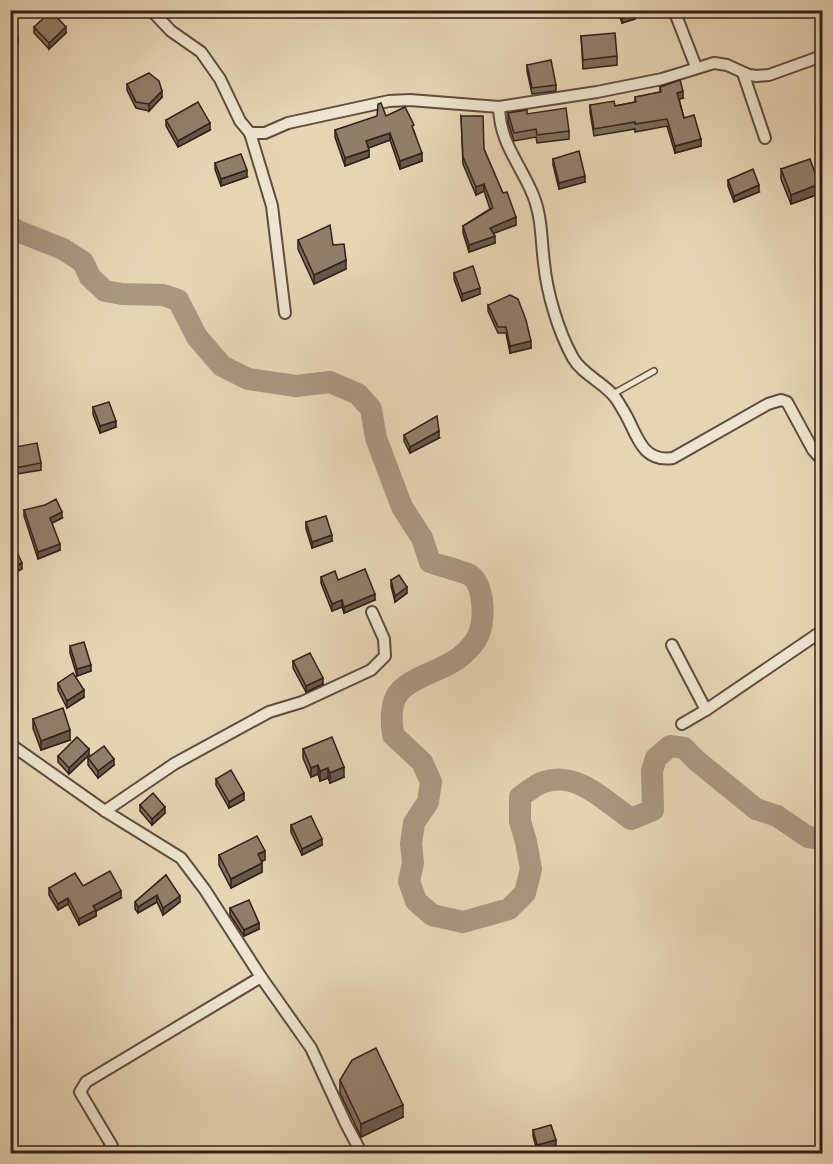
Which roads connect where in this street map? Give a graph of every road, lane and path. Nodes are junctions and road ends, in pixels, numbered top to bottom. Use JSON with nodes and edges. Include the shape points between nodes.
{"nodes":[{"id":1,"x":151,"y":10,"type":"edge"},
{"id":2,"x":674,"y":10,"type":"edge"},
{"id":3,"x":822,"y":56,"type":"edge"},
{"id":4,"x":696,"y":67,"type":"junction"},
{"id":5,"x":743,"y":73,"type":"junction"},
{"id":6,"x":500,"y":107,"type":"junction"},
{"id":7,"x":250,"y":133,"type":"junction"},
{"id":8,"x":765,"y":138,"type":"dead end"},
{"id":9,"x":285,"y":313,"type":"dead end"},
{"id":10,"x":654,"y":371,"type":"dead end"},
{"id":11,"x":613,"y":394,"type":"junction"},
{"id":12,"x":822,"y":460,"type":"edge"},
{"id":13,"x":372,"y":612,"type":"dead end"},
{"id":14,"x":822,"y":631,"type":"edge"},
{"id":15,"x":672,"y":645,"type":"dead end"},
{"id":16,"x":706,"y":710,"type":"junction"},
{"id":17,"x":682,"y":724,"type":"dead end"},
{"id":18,"x":10,"y":744,"type":"edge"},
{"id":19,"x":105,"y":811,"type":"junction"},
{"id":20,"x":261,"y":978,"type":"junction"},
{"id":21,"x":112,"y":1146,"type":"dead end"},
{"id":22,"x":362,"y":1154,"type":"edge"}],
"edges":[{"from":1,"to":7,"type":"street","via":[[171,31],[201,52]]},
{"from":2,"to":4,"type":"street"},
{"from":3,"to":5,"type":"street","via":[[769,75]]},
{"from":4,"to":5,"type":"street","via":[[714,63]]},
{"from":4,"to":6,"type":"street","via":[[651,81]]},
{"from":5,"to":8,"type":"street"},
{"from":6,"to":7,"type":"street","via":[[389,101],[288,123],[265,133]]},
{"from":6,"to":11,"type":"street","via":[[503,136],[534,196],[549,294],[565,340],[573,359]]},
{"from":7,"to":9,"type":"street","via":[[272,206]]},
{"from":10,"to":11,"type":"lane"},
{"from":11,"to":12,"type":"street","via":[[645,453],[661,460],[673,458],[781,400],[787,402]]},
{"from":13,"to":19,"type":"street","via":[[384,639],[385,656],[371,670],[302,702],[269,712],[174,764]]},
{"from":14,"to":16,"type":"street"},
{"from":15,"to":16,"type":"street"},
{"from":16,"to":17,"type":"street"},
{"from":18,"to":19,"type":"street"},
{"from":19,"to":20,"type":"street","via":[[181,858]]},
{"from":20,"to":21,"type":"street","via":[[86,1082],[80,1092]]},
{"from":20,"to":22,"type":"street","via":[[310,1048]]}]}
